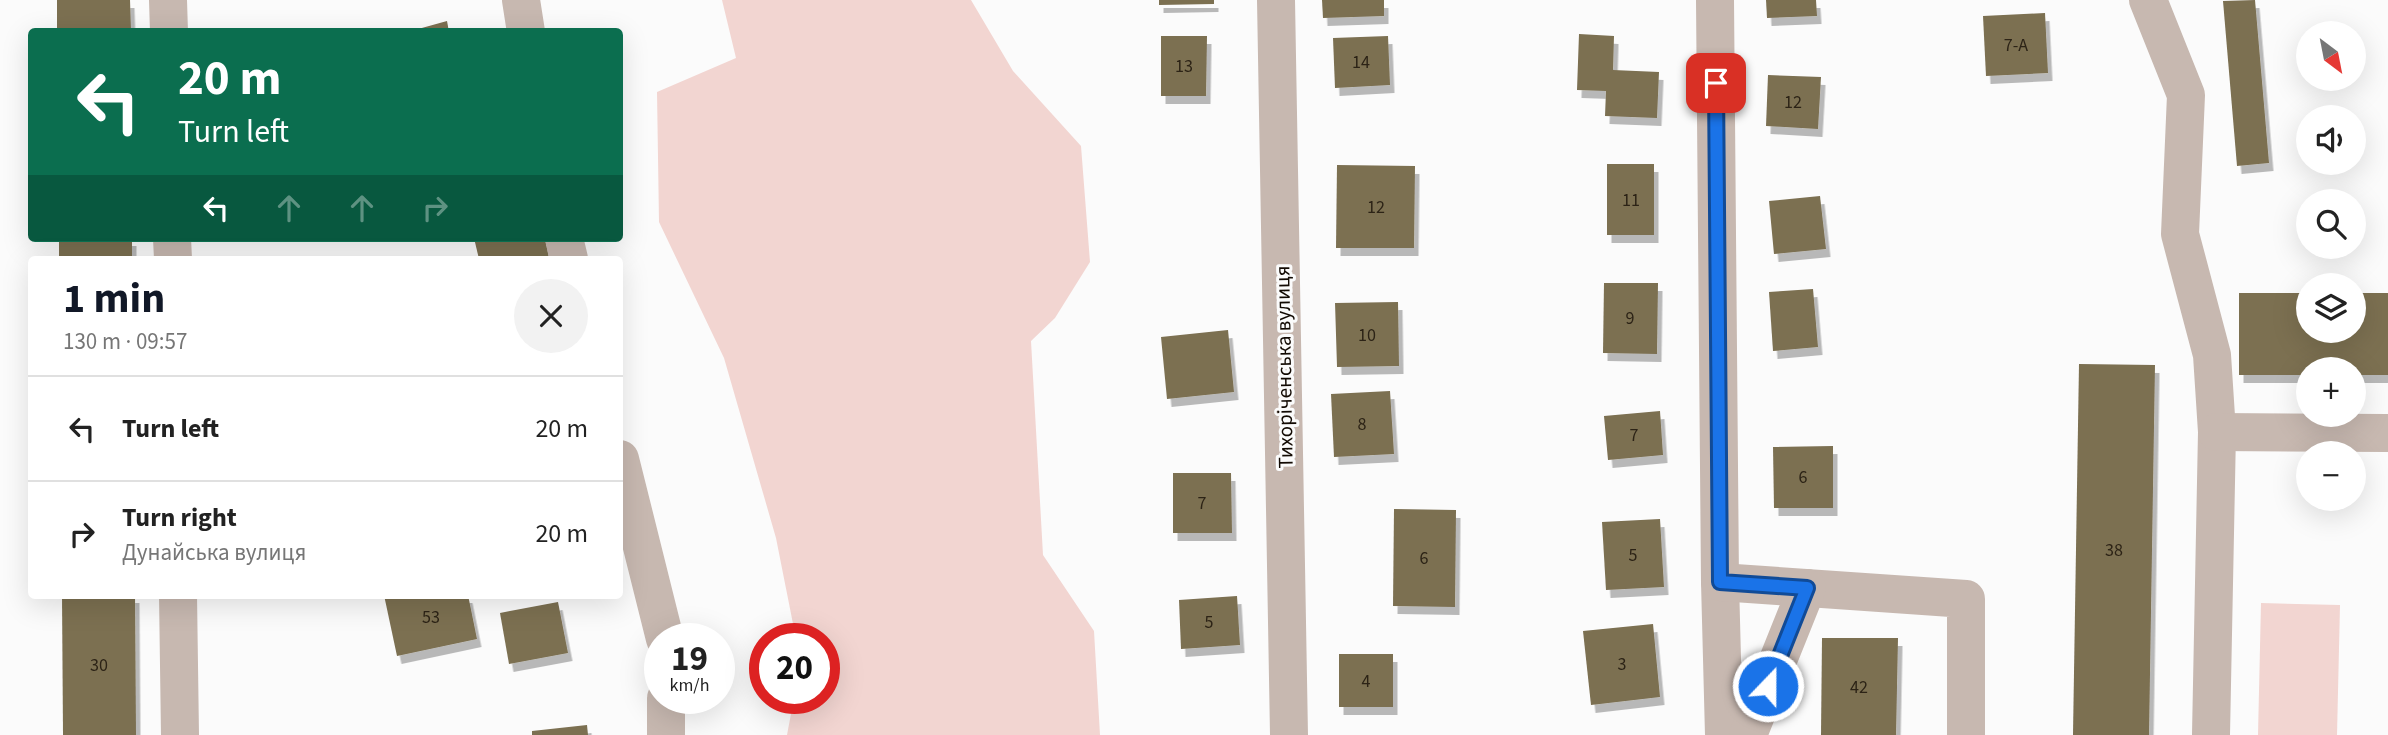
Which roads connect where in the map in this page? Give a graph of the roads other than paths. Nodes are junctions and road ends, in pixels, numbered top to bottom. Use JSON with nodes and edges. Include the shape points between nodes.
{"nodes":[{"id":1,"x":168,"y":0,"type":"edge"},
{"id":2,"x":521,"y":0,"type":"edge"},
{"id":3,"x":1276,"y":0,"type":"edge"},
{"id":4,"x":1715,"y":0,"type":"edge"},
{"id":5,"x":2148,"y":0,"type":"edge"},
{"id":6,"x":169,"y":28,"type":"edge"},
{"id":7,"x":525,"y":28,"type":"edge"},
{"id":8,"x":2217,"y":432,"type":"junction"},
{"id":9,"x":2388,"y":433,"type":"edge"},
{"id":10,"x":623,"y":471,"type":"edge"},
{"id":11,"x":1720,"y":582,"type":"junction"},
{"id":12,"x":1807,"y":588,"type":"junction"},
{"id":13,"x":178,"y":599,"type":"edge"},
{"id":14,"x":661,"y":623,"type":"edge"},
{"id":15,"x":666,"y":714,"type":"edge"},
{"id":16,"x":180,"y":735,"type":"edge"},
{"id":17,"x":666,"y":735,"type":"edge"},
{"id":18,"x":1289,"y":735,"type":"edge"},
{"id":19,"x":1724,"y":735,"type":"edge"},
{"id":20,"x":1748,"y":735,"type":"edge"},
{"id":21,"x":1966,"y":735,"type":"edge"},
{"id":22,"x":2211,"y":735,"type":"edge"}],
"edges":[{"from":1,"to":6,"type":"street"},
{"from":2,"to":7,"type":"street"},
{"from":3,"to":18,"type":"street","name":"Тихоріченська вулиця"},
{"from":4,"to":11,"type":"street"},
{"from":5,"to":8,"type":"street","via":[[2186,95],[2180,234],[2212,355]]},
{"from":8,"to":9,"type":"street"},
{"from":8,"to":22,"type":"street"},
{"from":10,"to":14,"type":"street"},
{"from":11,"to":12,"type":"street"},
{"from":11,"to":19,"type":"street"},
{"from":12,"to":20,"type":"street"},
{"from":12,"to":21,"type":"street","via":[[1966,599]]},
{"from":13,"to":16,"type":"street"},
{"from":15,"to":17,"type":"street"}]}
